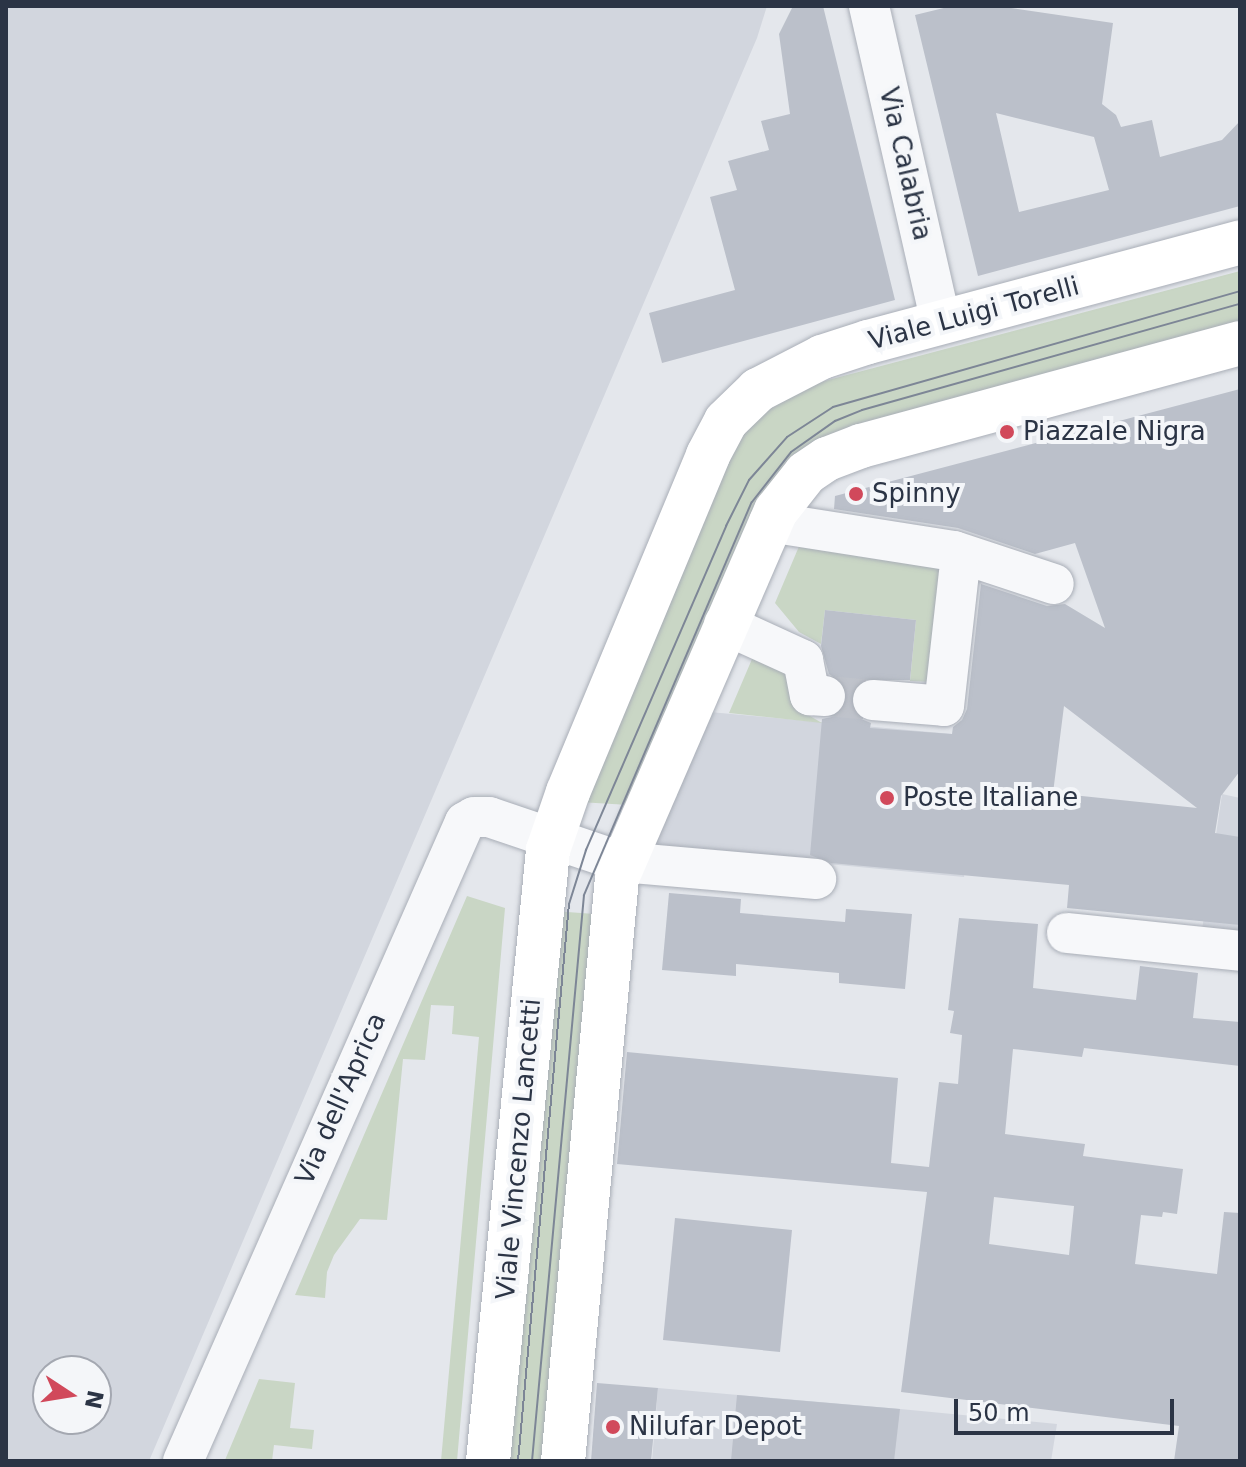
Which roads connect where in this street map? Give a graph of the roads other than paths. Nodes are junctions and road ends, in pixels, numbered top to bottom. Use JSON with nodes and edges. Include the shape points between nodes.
{"nodes":[{"id":1,"x":869,"y":6,"type":"edge"},
{"id":2,"x":1240,"y":242,"type":"edge"},
{"id":3,"x":941,"y":323,"type":"junction"},
{"id":4,"x":1240,"y":343,"type":"edge"},
{"id":5,"x":726,"y":421,"type":"joint"},
{"id":6,"x":769,"y":522,"type":"junction"},
{"id":7,"x":959,"y":573,"type":"dead end"},
{"id":8,"x":1054,"y":584,"type":"dead end"},
{"id":9,"x":724,"y":624,"type":"junction"},
{"id":10,"x":825,"y":696,"type":"dead end"},
{"id":11,"x":873,"y":700,"type":"tunnel mouth"},
{"id":12,"x":551,"y":837,"type":"junction"},
{"id":13,"x":622,"y":862,"type":"junction"},
{"id":14,"x":816,"y":879,"type":"dead end"},
{"id":15,"x":1067,"y":933,"type":"dead end"},
{"id":16,"x":1240,"y":951,"type":"edge"},
{"id":17,"x":183,"y":1461,"type":"edge"},
{"id":18,"x":488,"y":1461,"type":"edge"},
{"id":19,"x":563,"y":1461,"type":"edge"}],
"edges":[{"from":1,"to":3,"type":"street","name":"Via Calabria"},
{"from":2,"to":3,"type":"main road","name":"Viale Luigi Torelli"},
{"from":3,"to":5,"type":"main road","name":"Viale Luigi Torelli","via":[[868,342],[795,370],[758,390]]},
{"from":4,"to":6,"type":"main road","via":[[861,446],[827,459],[798,480]]},
{"from":5,"to":12,"type":"main road","name":"Viale Vincenzo Lancetti"},
{"from":6,"to":8,"type":"street","via":[[954,551]]},
{"from":6,"to":9,"type":"main road"},
{"from":7,"to":11,"type":"street","via":[[944,706]]},
{"from":9,"to":10,"type":"street","via":[[803,660],[810,695]]},
{"from":9,"to":13,"type":"main road"},
{"from":12,"to":13,"type":"street"},
{"from":12,"to":17,"type":"street","name":"Via dell'Aprica","via":[[489,817],[474,817],[457,834]]},
{"from":12,"to":18,"type":"main road","name":"Viale Vincenzo Lancetti"},
{"from":13,"to":14,"type":"street"},
{"from":13,"to":19,"type":"main road","via":[[614,894]]},
{"from":15,"to":16,"type":"street"}]}
